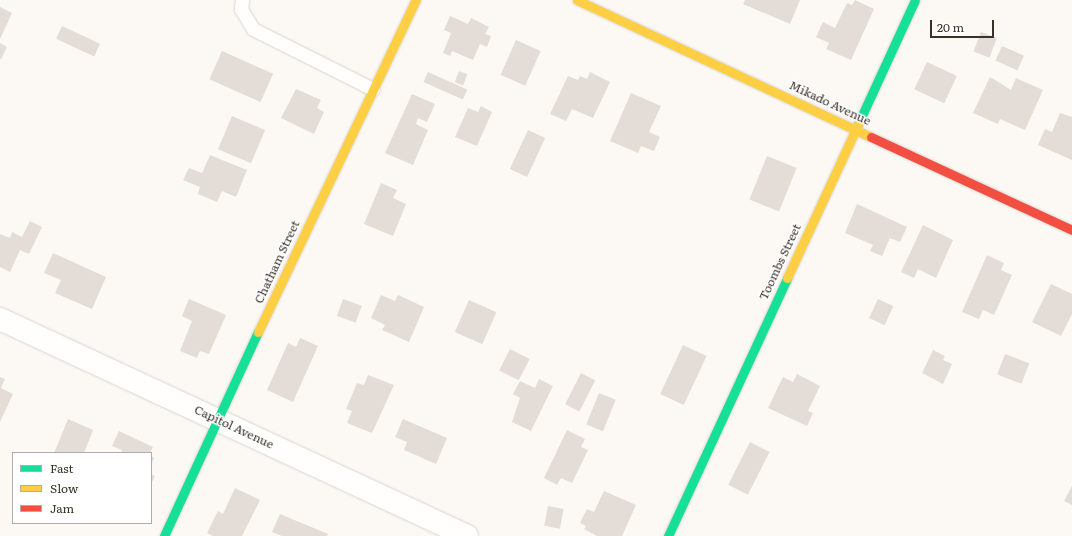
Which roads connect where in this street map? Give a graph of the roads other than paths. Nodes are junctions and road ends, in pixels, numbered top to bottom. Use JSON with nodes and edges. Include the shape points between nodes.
{"nodes":[{"id":1,"x":242,"y":0,"type":"edge"},
{"id":2,"x":416,"y":0,"type":"edge"},
{"id":3,"x":576,"y":0,"type":"edge"},
{"id":4,"x":915,"y":0,"type":"edge"},
{"id":5,"x":373,"y":89,"type":"junction"},
{"id":6,"x":856,"y":128,"type":"junction"},
{"id":7,"x":1072,"y":230,"type":"edge"},
{"id":8,"x":0,"y":319,"type":"edge"},
{"id":9,"x":218,"y":419,"type":"junction"},
{"id":10,"x":164,"y":536,"type":"edge"},
{"id":11,"x":467,"y":536,"type":"edge"},
{"id":12,"x":668,"y":536,"type":"edge"}],
"edges":[{"from":1,"to":5,"type":"lane","via":[[241,9],[253,29]]},
{"from":2,"to":5,"type":"street","name":"Chatham Street"},
{"from":3,"to":6,"type":"street","name":"Mikado Avenue"},
{"from":4,"to":6,"type":"street","name":"Toombs Street"},
{"from":5,"to":9,"type":"street","name":"Chatham Street"},
{"from":6,"to":7,"type":"street","name":"Mikado Avenue"},
{"from":6,"to":12,"type":"street","name":"Toombs Street"},
{"from":8,"to":9,"type":"street","name":"Capitol Avenue"},
{"from":9,"to":10,"type":"street","name":"Chatham Street"},
{"from":9,"to":11,"type":"street","name":"Capitol Avenue"}]}
